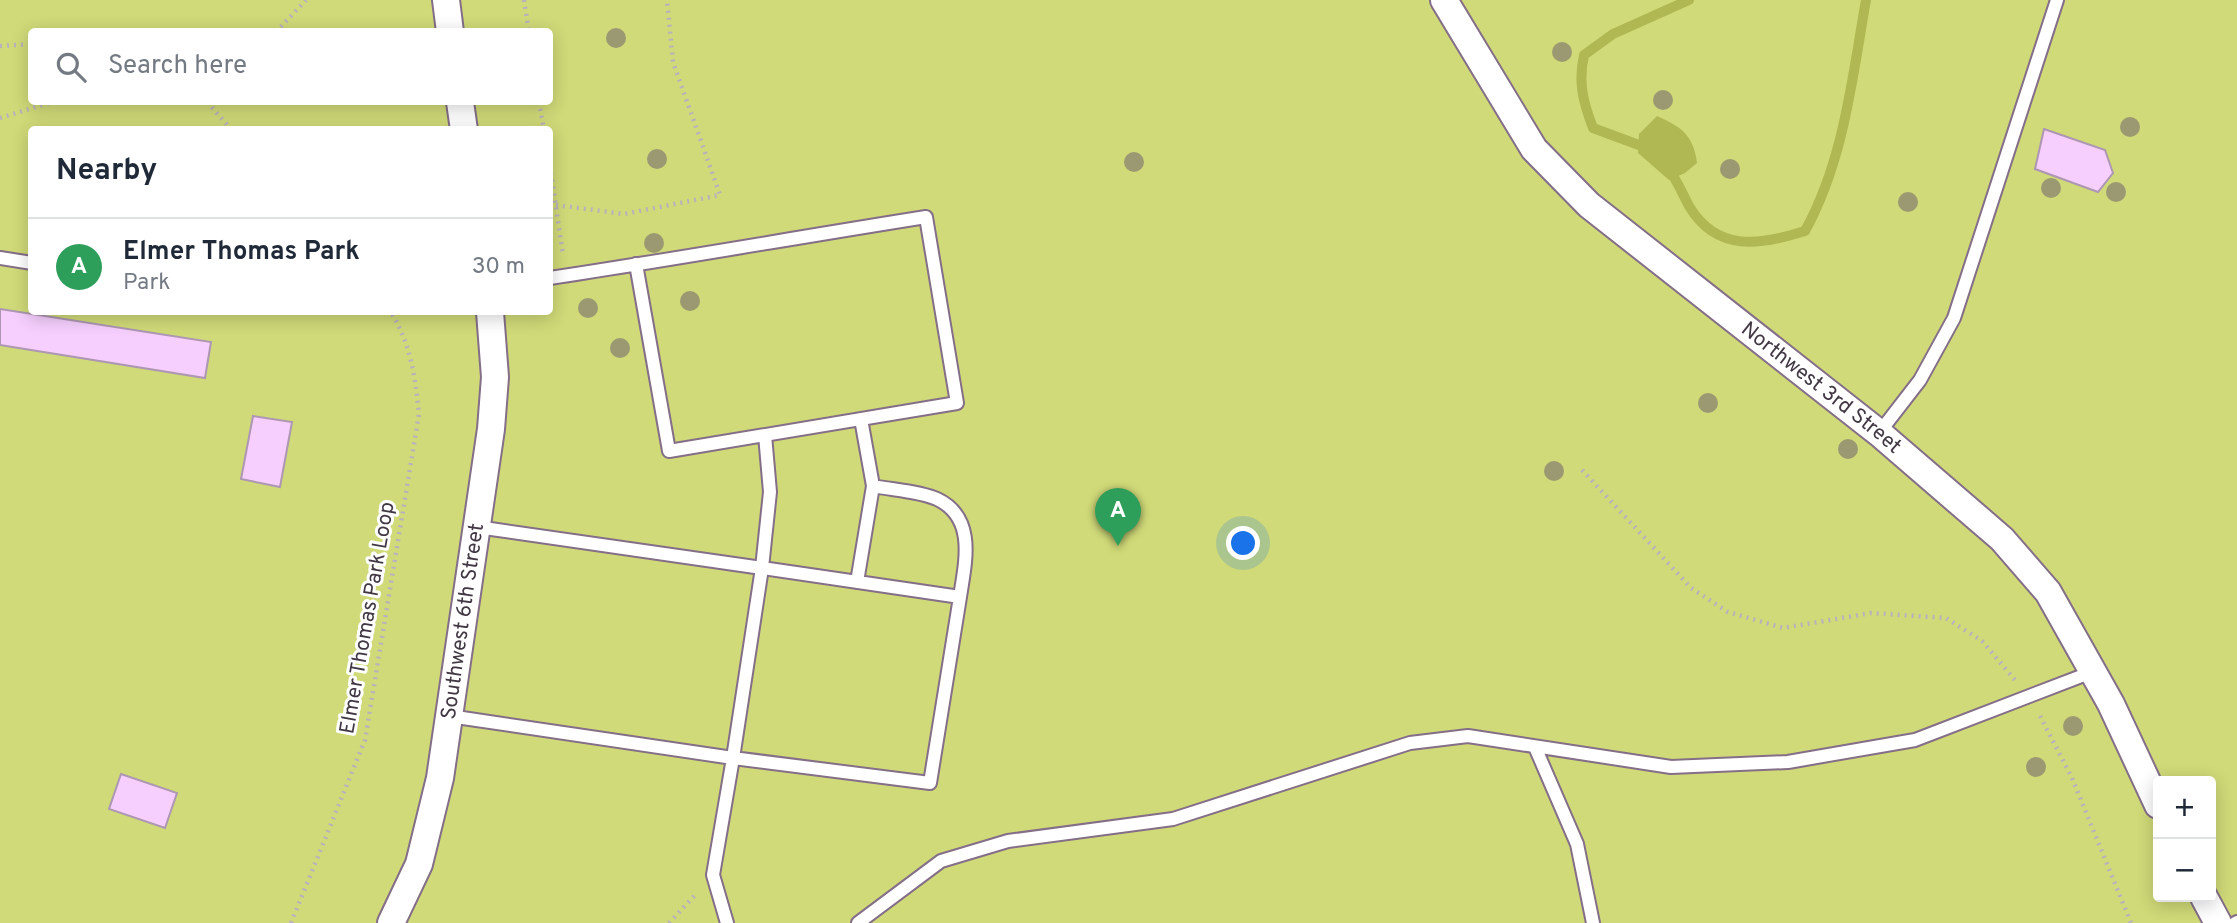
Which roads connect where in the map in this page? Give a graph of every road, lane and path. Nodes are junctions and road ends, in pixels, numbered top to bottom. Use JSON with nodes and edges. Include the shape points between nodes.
{"nodes":[{"id":1,"x":306,"y":0,"type":"edge"},
{"id":2,"x":446,"y":0,"type":"edge"},
{"id":3,"x":524,"y":0,"type":"edge"},
{"id":4,"x":667,"y":0,"type":"edge"},
{"id":5,"x":1444,"y":0,"type":"edge"},
{"id":6,"x":2057,"y":0,"type":"edge"},
{"id":7,"x":280,"y":28,"type":"edge"},
{"id":8,"x":450,"y":28,"type":"edge"},
{"id":9,"x":528,"y":28,"type":"edge"},
{"id":10,"x":28,"y":44,"type":"edge"},
{"id":11,"x":0,"y":46,"type":"edge"},
{"id":12,"x":42,"y":105,"type":"edge"},
{"id":13,"x":210,"y":105,"type":"edge"},
{"id":14,"x":460,"y":105,"type":"edge"},
{"id":15,"x":540,"y":105,"type":"edge"},
{"id":16,"x":0,"y":118,"type":"edge"},
{"id":17,"x":228,"y":126,"type":"edge"},
{"id":18,"x":463,"y":126,"type":"edge"},
{"id":19,"x":543,"y":126,"type":"edge"},
{"id":20,"x":553,"y":186,"type":"edge"},
{"id":21,"x":556,"y":205,"type":"junction"},
{"id":22,"x":0,"y":258,"type":"edge"},
{"id":23,"x":28,"y":262,"type":"edge"},
{"id":24,"x":636,"y":264,"type":"junction"},
{"id":25,"x":566,"y":276,"type":"junction"},
{"id":26,"x":553,"y":278,"type":"edge"},
{"id":27,"x":393,"y":315,"type":"edge"},
{"id":28,"x":490,"y":315,"type":"edge"},
{"id":29,"x":861,"y":419,"type":"junction"},
{"id":30,"x":1879,"y":433,"type":"junction"},
{"id":31,"x":765,"y":435,"type":"junction"},
{"id":32,"x":1582,"y":470,"type":"dead end"},
{"id":33,"x":873,"y":486,"type":"junction"},
{"id":34,"x":477,"y":527,"type":"junction"},
{"id":35,"x":762,"y":568,"type":"junction"},
{"id":36,"x":857,"y":582,"type":"junction"},
{"id":37,"x":960,"y":597,"type":"junction"},
{"id":38,"x":2092,"y":672,"type":"junction"},
{"id":39,"x":2030,"y":696,"type":"junction"},
{"id":40,"x":449,"y":716,"type":"junction"},
{"id":41,"x":1535,"y":747,"type":"junction"},
{"id":42,"x":733,"y":758,"type":"junction"},
{"id":43,"x":2153,"y":795,"type":"edge"},
{"id":44,"x":713,"y":875,"type":"junction"},
{"id":45,"x":2207,"y":902,"type":"edge"},
{"id":46,"x":291,"y":923,"type":"edge"},
{"id":47,"x":391,"y":923,"type":"edge"},
{"id":48,"x":668,"y":923,"type":"edge"},
{"id":49,"x":727,"y":923,"type":"edge"},
{"id":50,"x":858,"y":923,"type":"edge"},
{"id":51,"x":1593,"y":923,"type":"edge"},
{"id":52,"x":2131,"y":923,"type":"edge"},
{"id":53,"x":2218,"y":923,"type":"edge"}],
"edges":[{"from":1,"to":7,"type":"path"},
{"from":2,"to":8,"type":"street"},
{"from":3,"to":9,"type":"path"},
{"from":4,"to":21,"type":"path","via":[[673,62],[720,195],[624,214]]},
{"from":5,"to":30,"type":"street","name":"Northwest 3rd Street","via":[[1534,149],[1589,205]]},
{"from":6,"to":30,"type":"lane","via":[[1954,318],[1920,380]]},
{"from":10,"to":11,"type":"path"},
{"from":12,"to":16,"type":"path"},
{"from":13,"to":17,"type":"path"},
{"from":14,"to":18,"type":"street"},
{"from":15,"to":19,"type":"path"},
{"from":20,"to":21,"type":"path"},
{"from":21,"to":25,"type":"path"},
{"from":22,"to":23,"type":"lane"},
{"from":24,"to":25,"type":"lane"},
{"from":24,"to":29,"type":"lane","via":[[926,217],[957,402]]},
{"from":24,"to":31,"type":"lane","via":[[670,451]]},
{"from":25,"to":26,"type":"lane"},
{"from":27,"to":46,"type":"path","name":"Elmer Thomas Park Loop","via":[[414,363],[419,414],[365,740]]},
{"from":28,"to":34,"type":"street","name":"Southwest 6th Street","via":[[495,377]]},
{"from":29,"to":31,"type":"lane"},
{"from":29,"to":33,"type":"lane"},
{"from":30,"to":38,"type":"street","name":"Northwest 3rd Street","via":[[2002,539],[2048,592]]},
{"from":31,"to":35,"type":"lane","via":[[770,492]]},
{"from":32,"to":39,"type":"path","via":[[1691,588],[1728,612],[1783,628],[1871,613],[1946,618],[1982,642]]},
{"from":33,"to":36,"type":"lane"},
{"from":33,"to":37,"type":"lane","via":[[938,499],[963,523],[967,548]]},
{"from":34,"to":35,"type":"lane"},
{"from":34,"to":40,"type":"street","name":"Southwest 6th Street"},
{"from":35,"to":36,"type":"lane"},
{"from":35,"to":42,"type":"lane"},
{"from":36,"to":37,"type":"lane"},
{"from":37,"to":42,"type":"lane","via":[[930,783]]},
{"from":38,"to":39,"type":"lane"},
{"from":38,"to":43,"type":"street","name":"Northwest 3rd Street"},
{"from":39,"to":41,"type":"lane","via":[[1915,740],[1788,762],[1671,767]]},
{"from":39,"to":52,"type":"path","via":[[2072,778]]},
{"from":40,"to":42,"type":"lane"},
{"from":40,"to":47,"type":"street","name":"Southwest 6th Street","via":[[419,864]]},
{"from":41,"to":50,"type":"lane","via":[[1468,736],[1410,743],[1173,819],[1008,841],[941,861]]},
{"from":41,"to":51,"type":"lane","via":[[1577,844]]},
{"from":42,"to":44,"type":"lane"},
{"from":44,"to":48,"type":"path"},
{"from":44,"to":49,"type":"lane"},
{"from":45,"to":53,"type":"street"}]}
